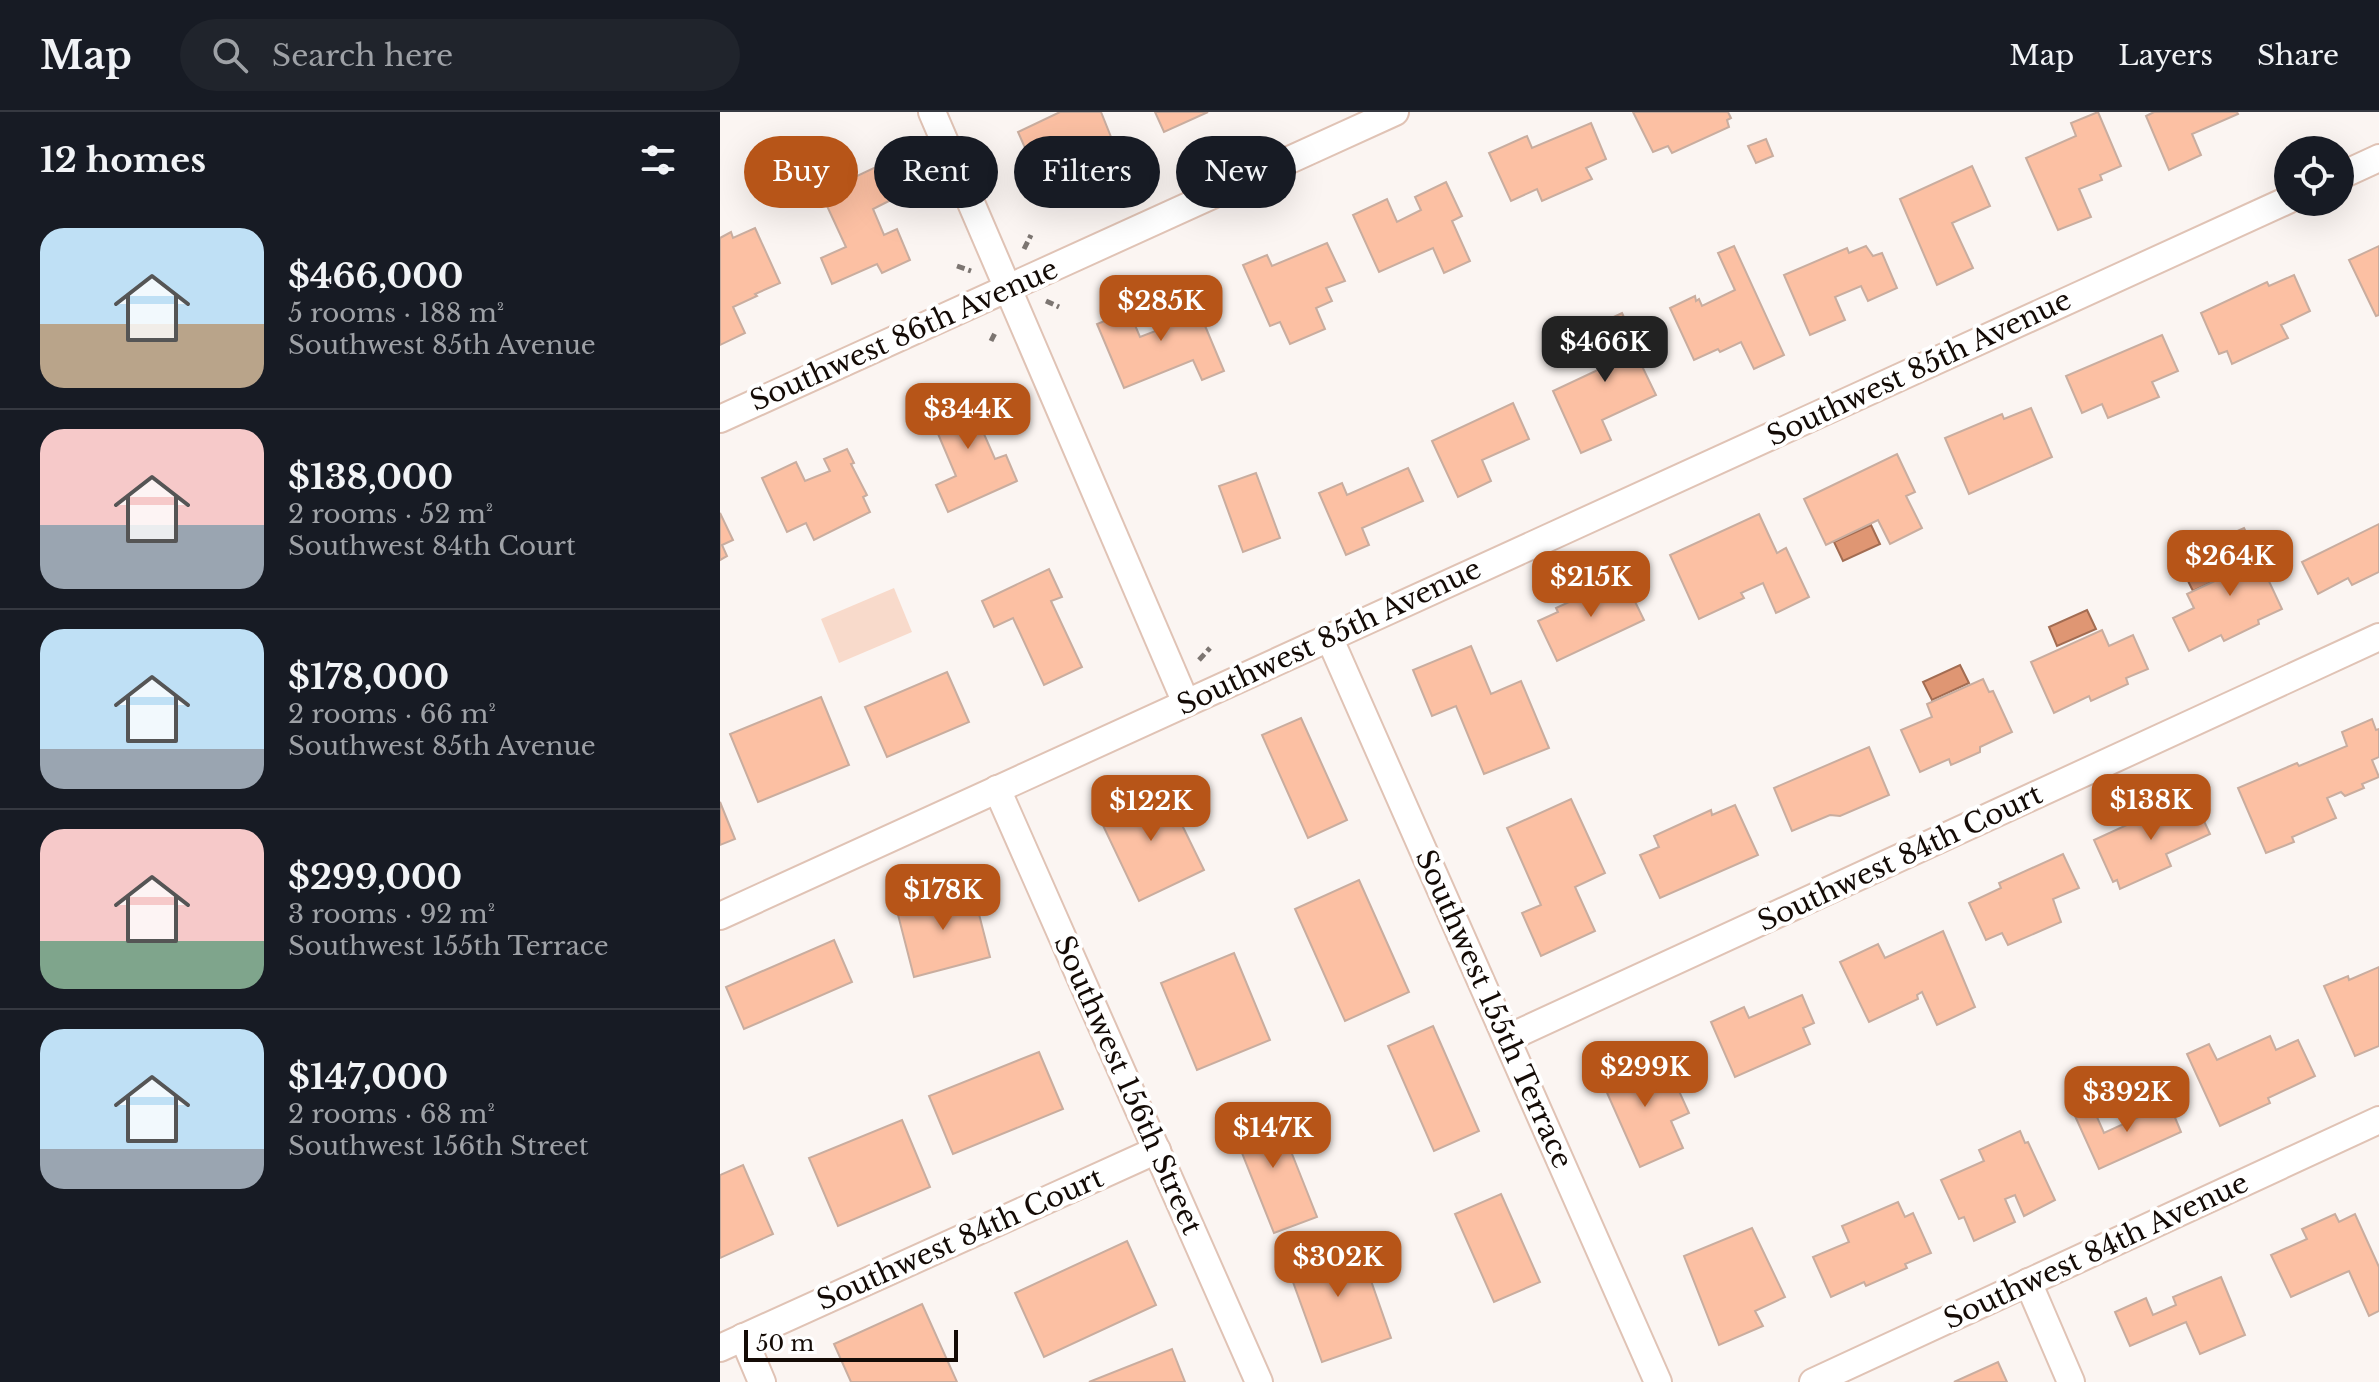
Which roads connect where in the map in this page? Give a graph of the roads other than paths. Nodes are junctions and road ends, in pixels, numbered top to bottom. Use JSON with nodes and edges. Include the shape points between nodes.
{"nodes":[{"id":1,"x":932,"y":112,"type":"edge"},
{"id":2,"x":1395,"y":112,"type":"edge"},
{"id":3,"x":2379,"y":158,"type":"edge"},
{"id":4,"x":2354,"y":170,"type":"edge"},
{"id":5,"x":2274,"y":206,"type":"edge"},
{"id":6,"x":1009,"y":287,"type":"junction"},
{"id":7,"x":720,"y":419,"type":"edge"},
{"id":8,"x":1329,"y":637,"type":"junction"},
{"id":9,"x":2379,"y":637,"type":"edge"},
{"id":10,"x":1186,"y":703,"type":"junction"},
{"id":11,"x":997,"y":789,"type":"junction"},
{"id":12,"x":720,"y":916,"type":"edge"},
{"id":13,"x":1508,"y":1038,"type":"junction"},
{"id":14,"x":2379,"y":1120,"type":"edge"},
{"id":15,"x":1157,"y":1150,"type":"junction"},
{"id":16,"x":2028,"y":1282,"type":"junction"},
{"id":17,"x":732,"y":1342,"type":"edge"},
{"id":18,"x":762,"y":1382,"type":"edge"},
{"id":19,"x":1259,"y":1382,"type":"edge"},
{"id":20,"x":1658,"y":1382,"type":"edge"},
{"id":21,"x":1813,"y":1382,"type":"edge"},
{"id":22,"x":2071,"y":1382,"type":"edge"}],
"edges":[{"from":1,"to":6,"type":"street"},
{"from":2,"to":6,"type":"street","name":"Southwest 86th Avenue"},
{"from":3,"to":4,"type":"street"},
{"from":5,"to":8,"type":"street","name":"Southwest 85th Avenue"},
{"from":6,"to":7,"type":"street","name":"Southwest 86th Avenue"},
{"from":6,"to":10,"type":"street"},
{"from":8,"to":10,"type":"street","name":"Southwest 85th Avenue"},
{"from":8,"to":13,"type":"street","name":"Southwest 155th Terrace"},
{"from":9,"to":13,"type":"street","name":"Southwest 84th Court"},
{"from":10,"to":11,"type":"street","name":"Southwest 85th Avenue"},
{"from":11,"to":12,"type":"street","name":"Southwest 85th Avenue"},
{"from":11,"to":15,"type":"street","name":"Southwest 156th Street"},
{"from":13,"to":20,"type":"street","name":"Southwest 155th Terrace"},
{"from":14,"to":16,"type":"street","name":"Southwest 84th Avenue"},
{"from":15,"to":17,"type":"street","name":"Southwest 84th Court"},
{"from":15,"to":19,"type":"street","name":"Southwest 156th Street"},
{"from":16,"to":21,"type":"street","name":"Southwest 84th Avenue"},
{"from":16,"to":22,"type":"street"},
{"from":17,"to":18,"type":"street"}]}
